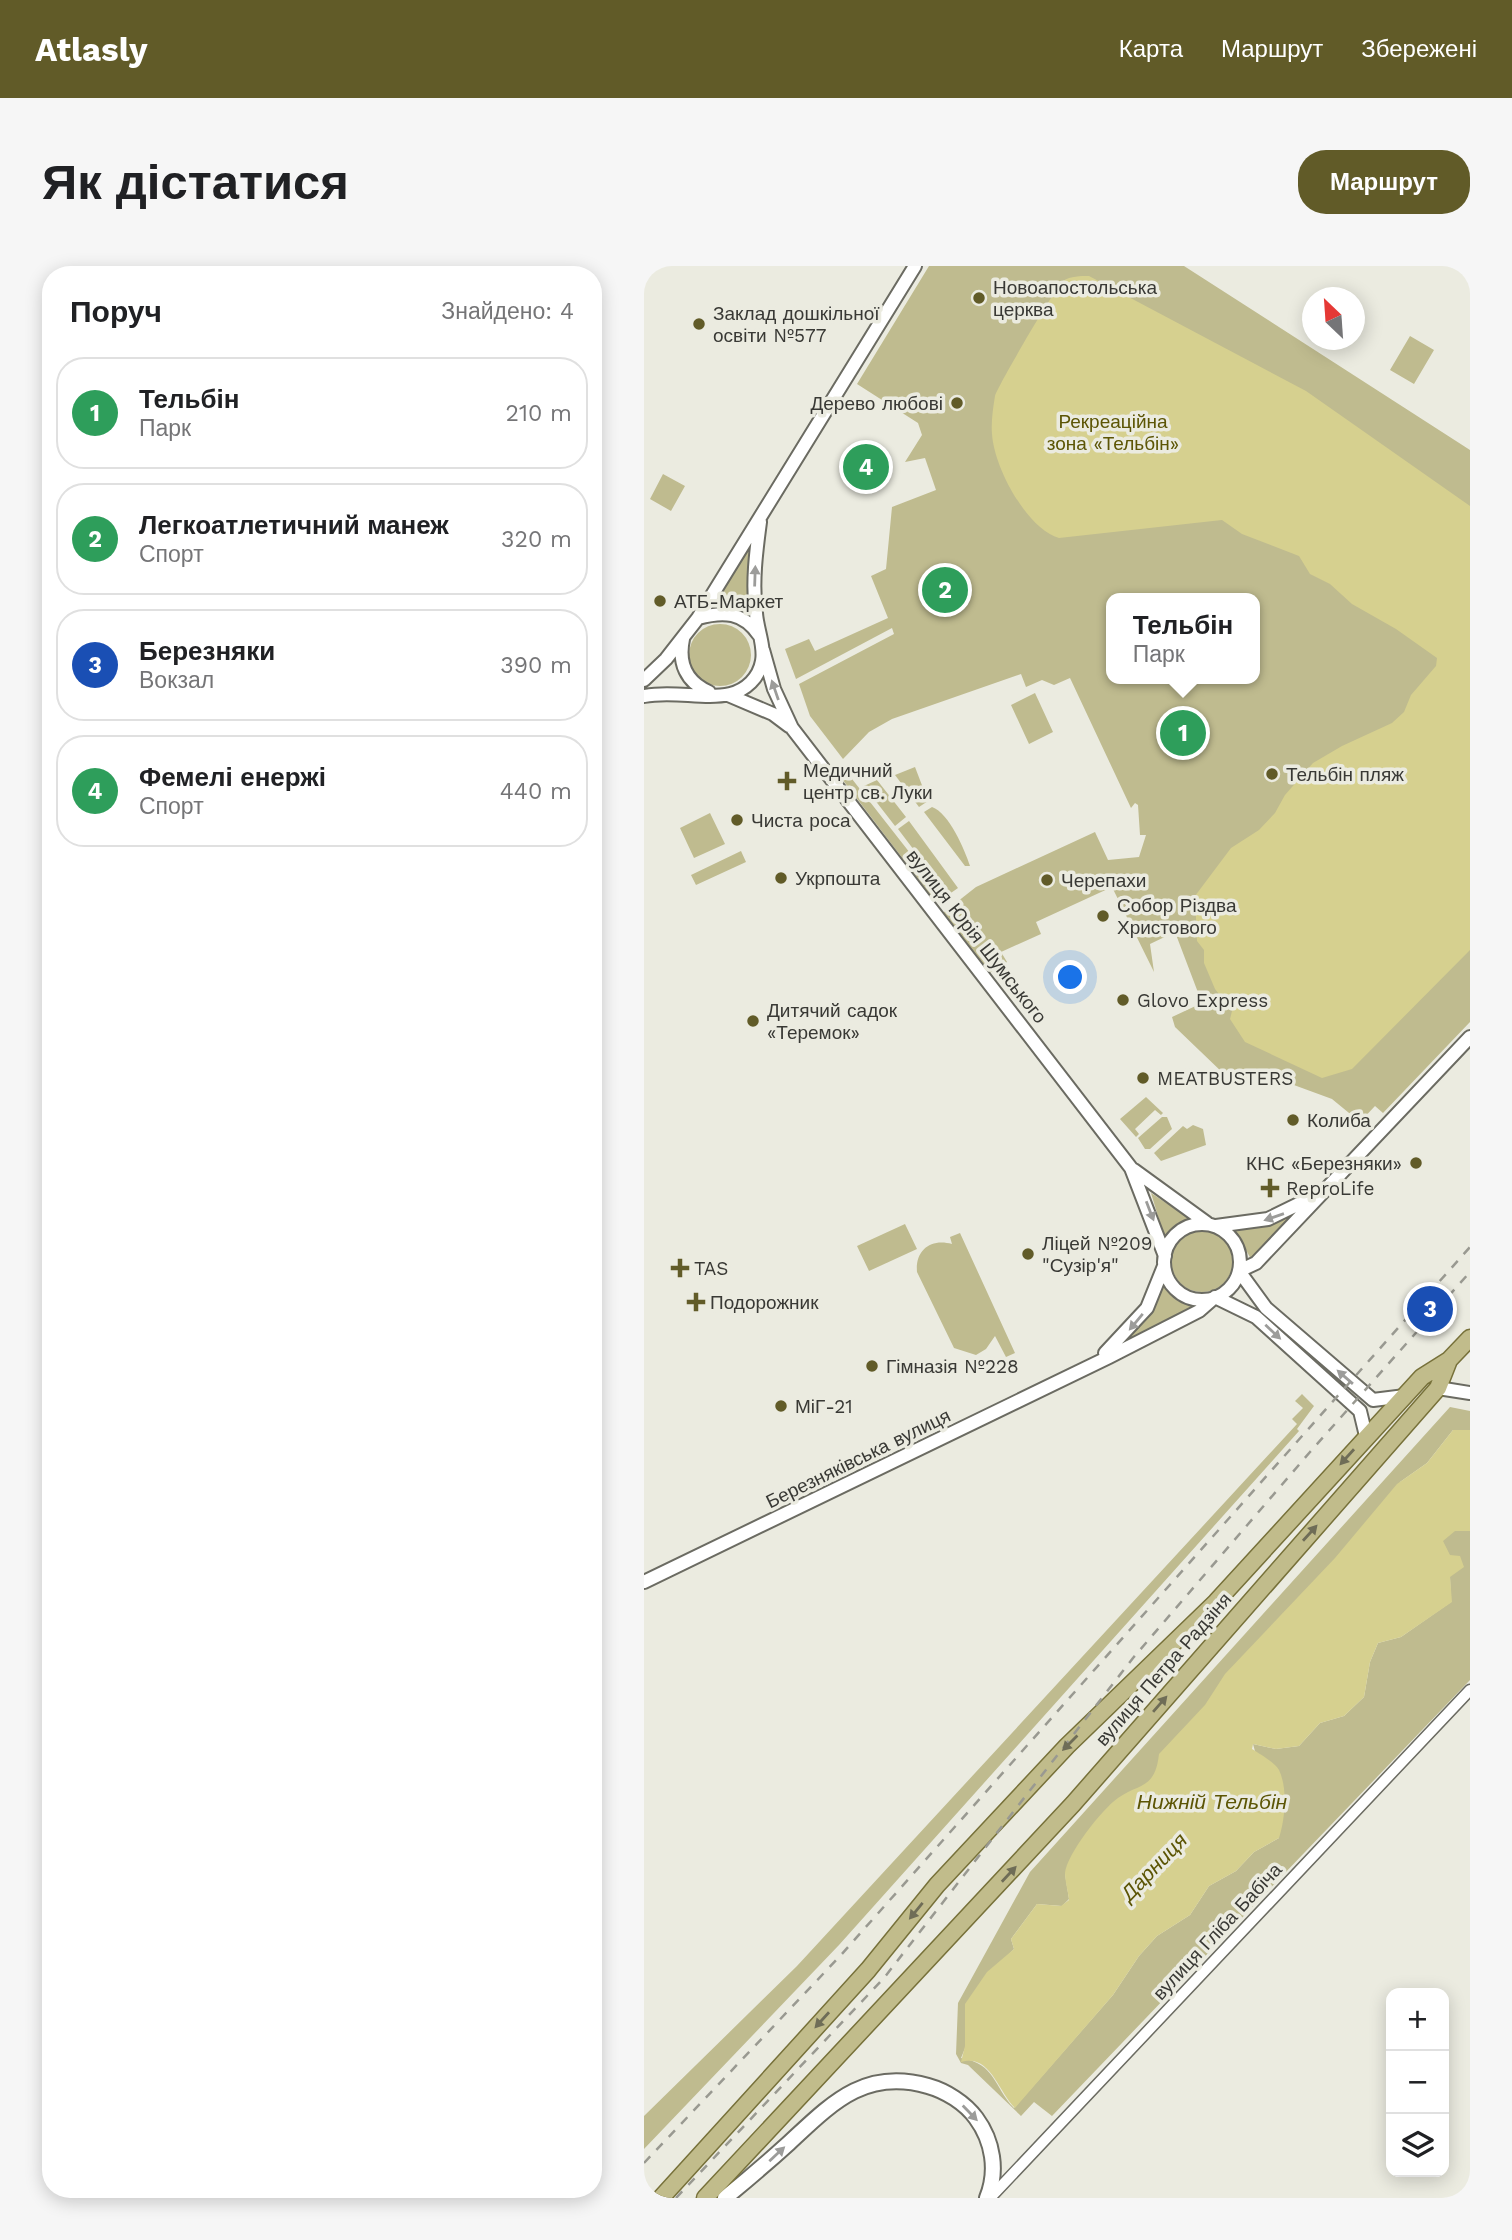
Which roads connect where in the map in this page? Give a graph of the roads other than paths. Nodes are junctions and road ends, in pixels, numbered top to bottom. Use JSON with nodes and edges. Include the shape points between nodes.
{"nodes":[{"id":1,"x":915,"y":266,"type":"edge"},
{"id":2,"x":760,"y":518,"type":"junction"},
{"id":3,"x":698,"y":618,"type":"junction"},
{"id":4,"x":759,"y":635,"type":"junction"},
{"id":5,"x":684,"y":638,"type":"junction"},
{"id":6,"x":763,"y":650,"type":"junction"},
{"id":7,"x":644,"y":680,"type":"edge"},
{"id":8,"x":711,"y":693,"type":"junction"},
{"id":9,"x":726,"y":695,"type":"junction"},
{"id":10,"x":644,"y":696,"type":"edge"},
{"id":11,"x":792,"y":728,"type":"junction"},
{"id":12,"x":1470,"y":1037,"type":"edge"},
{"id":13,"x":1131,"y":1168,"type":"junction"},
{"id":14,"x":1325,"y":1188,"type":"junction"},
{"id":15,"x":1212,"y":1225,"type":"junction"},
{"id":16,"x":1165,"y":1260,"type":"junction"},
{"id":17,"x":1256,"y":1263,"type":"junction"},
{"id":18,"x":1239,"y":1271,"type":"junction"},
{"id":19,"x":1215,"y":1297,"type":"junction"},
{"id":20,"x":1260,"y":1300,"type":"junction"},
{"id":21,"x":1244,"y":1310,"type":"junction"},
{"id":22,"x":1199,"y":1311,"type":"junction"},
{"id":23,"x":1470,"y":1338,"type":"edge"},
{"id":24,"x":1449,"y":1360,"type":"junction"},
{"id":25,"x":1088,"y":1367,"type":"junction"},
{"id":26,"x":1438,"y":1388,"type":"junction"},
{"id":27,"x":1470,"y":1393,"type":"edge"},
{"id":28,"x":1405,"y":1396,"type":"junction"},
{"id":29,"x":1366,"y":1436,"type":"junction"},
{"id":30,"x":644,"y":1582,"type":"edge"},
{"id":31,"x":1216,"y":1602,"type":"junction"},
{"id":32,"x":1234,"y":1619,"type":"junction"},
{"id":33,"x":1470,"y":1690,"type":"edge"},
{"id":34,"x":661,"y":2198,"type":"edge"},
{"id":35,"x":705,"y":2198,"type":"edge"},
{"id":36,"x":725,"y":2198,"type":"edge"},
{"id":37,"x":989,"y":2198,"type":"edge"}],
"edges":[{"from":1,"to":2,"type":"street"},
{"from":2,"to":3,"type":"street"},
{"from":4,"to":2,"type":"street","one_way":true,"via":[[754,582]]},
{"from":3,"to":4,"type":"street","via":[[715,613],[736,615]]},
{"from":3,"to":5,"type":"street"},
{"from":4,"to":6,"type":"street"},
{"from":5,"to":7,"type":"street"},
{"from":5,"to":8,"type":"street","via":[[681,659],[685,670],[691,681]]},
{"from":6,"to":9,"type":"street","via":[[758,673],[750,684]]},
{"from":11,"to":6,"type":"street","name":"вулиця Юрія Шумського","one_way":true},
{"from":8,"to":9,"type":"street"},
{"from":8,"to":10,"type":"street"},
{"from":9,"to":11,"type":"street","name":"вулиця Юрія Шумського","via":[[773,714]]},
{"from":11,"to":13,"type":"street","name":"вулиця Юрія Шумського"},
{"from":12,"to":14,"type":"street"},
{"from":13,"to":15,"type":"street","name":"вулиця Юрія Шумського"},
{"from":13,"to":16,"type":"street","name":"вулиця Юрія Шумського","one_way":true},
{"from":14,"to":15,"type":"street","one_way":true,"via":[[1277,1216]]},
{"from":14,"to":17,"type":"street"},
{"from":15,"to":16,"type":"street","via":[[1195,1224],[1180,1231],[1169,1244]]},
{"from":15,"to":18,"type":"street","via":[[1227,1233],[1237,1246]]},
{"from":16,"to":19,"type":"street","via":[[1168,1278],[1180,1292],[1201,1300]]},
{"from":16,"to":25,"type":"street","name":"Березняківська вулиця","one_way":true,"via":[[1154,1296],[1142,1315]]},
{"from":17,"to":18,"type":"street"},
{"from":17,"to":20,"type":"street","via":[[1253,1278]]},
{"from":18,"to":19,"type":"street","via":[[1230,1287]]},
{"from":18,"to":20,"type":"street"},
{"from":19,"to":21,"type":"street"},
{"from":19,"to":22,"type":"street","name":"Березняківська вулиця"},
{"from":28,"to":20,"type":"street","one_way":true,"via":[[1373,1400]]},
{"from":21,"to":22,"type":"street"},
{"from":21,"to":29,"type":"street","one_way":true,"via":[[1360,1411]]},
{"from":22,"to":25,"type":"street","name":"Березняківська вулиця"},
{"from":23,"to":24,"type":"main road","name":"вулиця Петра Радзіня"},
{"from":24,"to":26,"type":"main road","name":"вулиця Петра Радзіня"},
{"from":24,"to":28,"type":"main road","name":"вулиця Петра Радзіня","via":[[1422,1377]]},
{"from":25,"to":30,"type":"street","name":"Березняківська вулиця"},
{"from":26,"to":27,"type":"street"},
{"from":32,"to":26,"type":"main road","name":"вулиця Петра Радзіня","one_way":true},
{"from":28,"to":29,"type":"main road","name":"вулиця Петра Радзіня"},
{"from":29,"to":31,"type":"main road","name":"вулиця Петра Радзіня","one_way":true},
{"from":31,"to":32,"type":"main road","via":[[1221,1617]]},
{"from":31,"to":34,"type":"main road","name":"вулиця Петра Радзіня","one_way":true,"via":[[1067,1746],[937,1885],[867,1970]]},
{"from":35,"to":32,"type":"main road","name":"вулиця Петра Радзіня","one_way":true,"via":[[1073,1804]]},
{"from":33,"to":37,"type":"street","name":"вулиця Гліба Бабіча"},
{"from":36,"to":37,"type":"main road","one_way":true,"via":[[840,2097],[886,2081],[936,2088],[975,2116],[986,2133],[993,2161]]}]}
